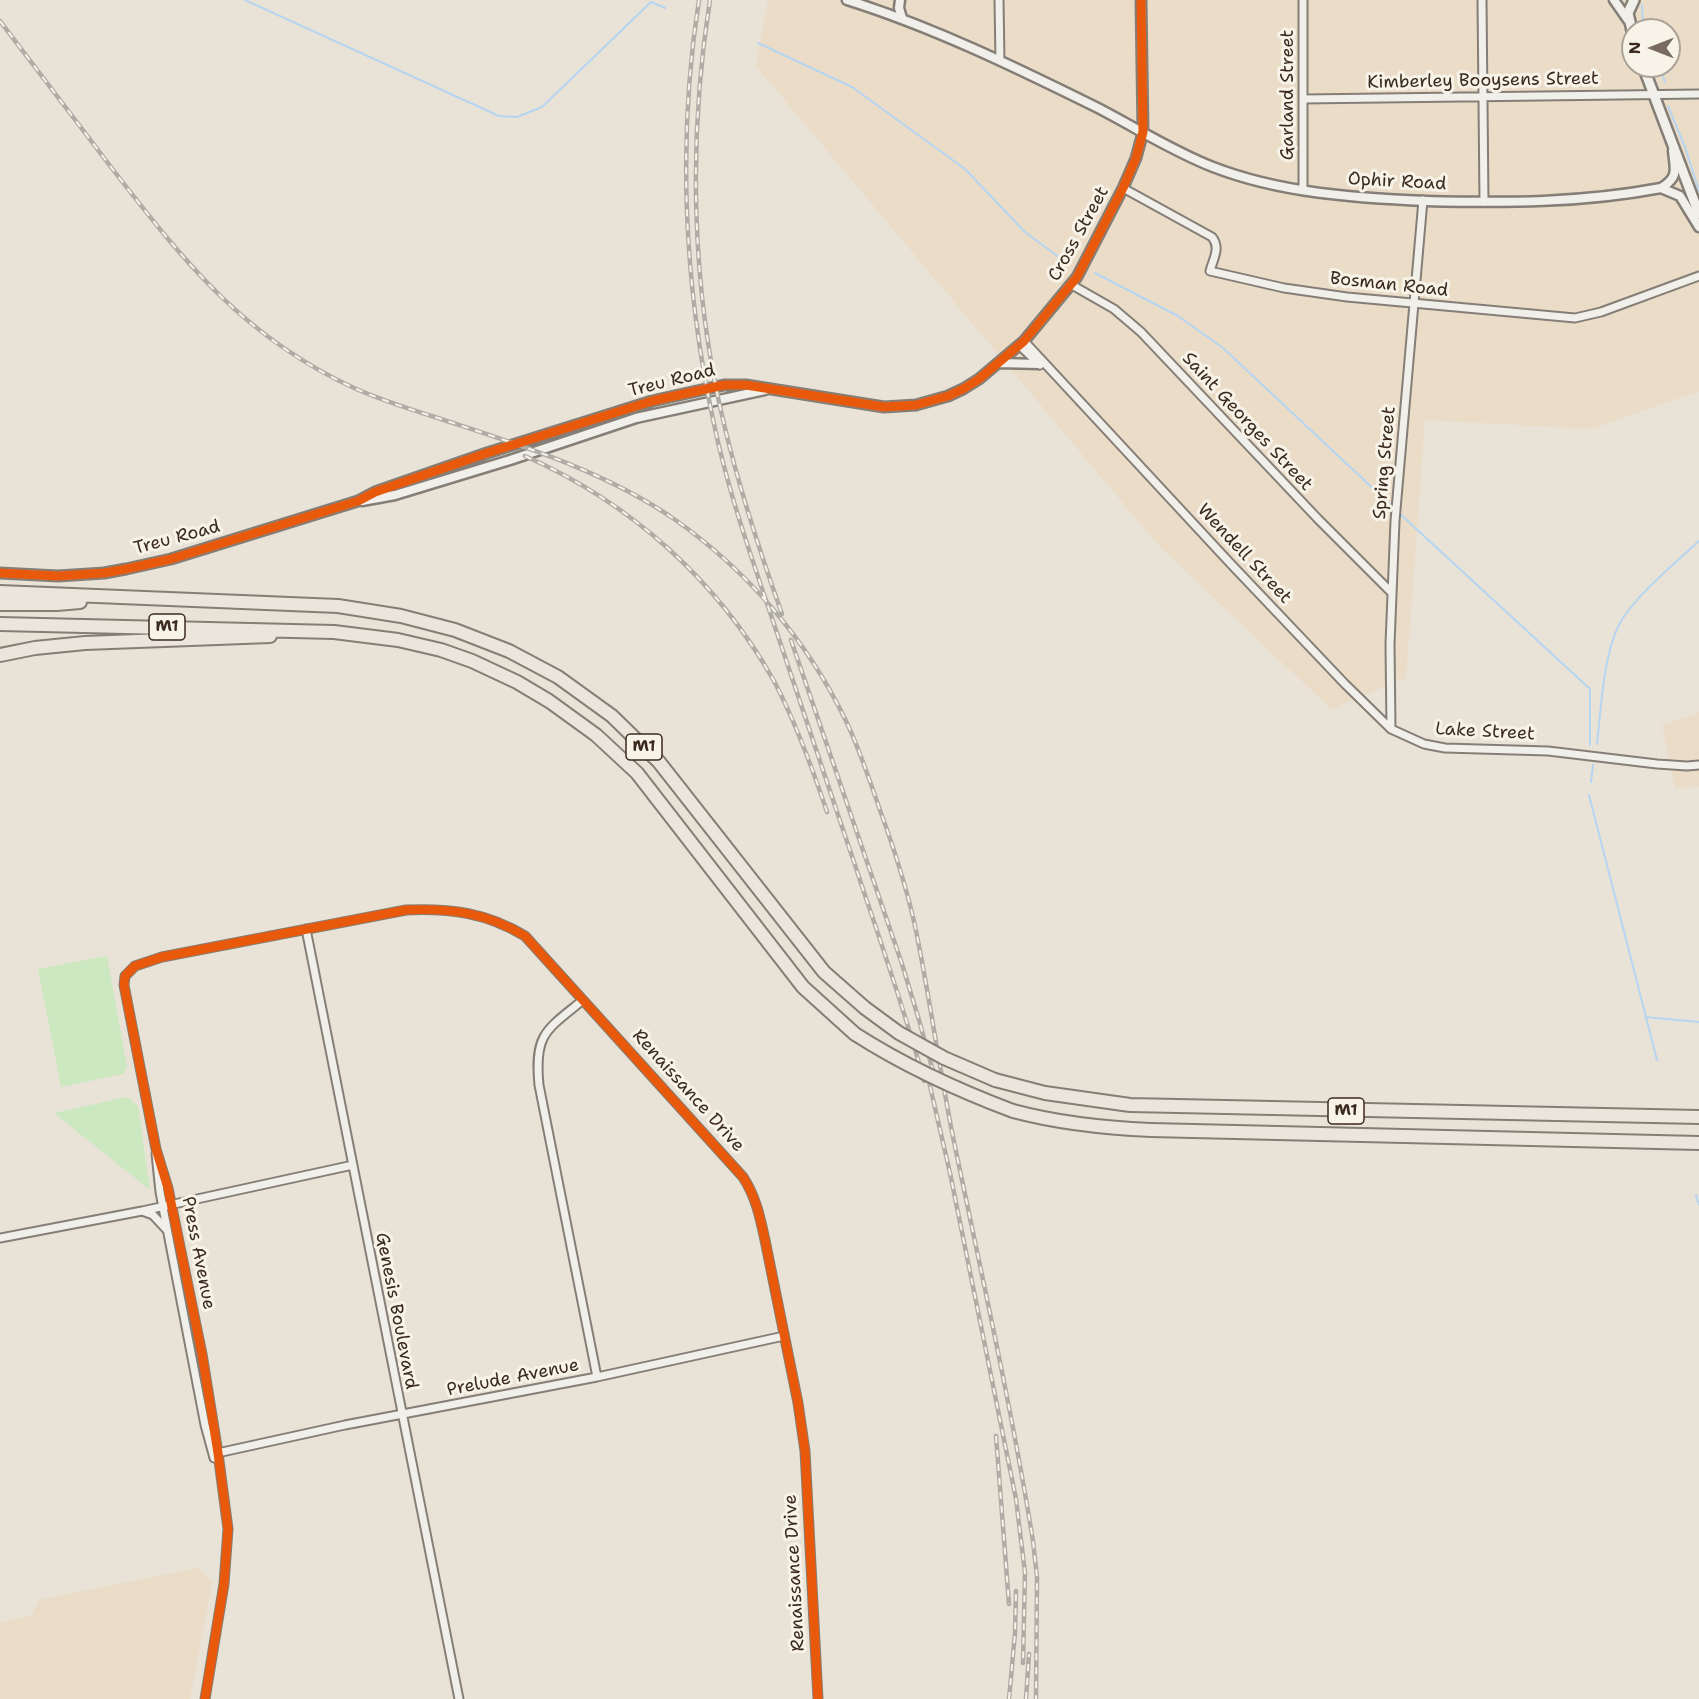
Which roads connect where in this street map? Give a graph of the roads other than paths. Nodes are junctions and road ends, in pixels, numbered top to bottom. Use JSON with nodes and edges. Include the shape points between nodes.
{"nodes":[{"id":1,"x":847,"y":0,"type":"edge"},
{"id":2,"x":900,"y":0,"type":"edge"},
{"id":3,"x":999,"y":0,"type":"edge"},
{"id":4,"x":1141,"y":0,"type":"edge"},
{"id":5,"x":1303,"y":0,"type":"edge"},
{"id":6,"x":1482,"y":0,"type":"edge"},
{"id":7,"x":1614,"y":0,"type":"edge"},
{"id":8,"x":1634,"y":0,"type":"edge"},
{"id":9,"x":867,"y":5,"type":"edge"},
{"id":10,"x":902,"y":18,"type":"junction"},
{"id":11,"x":1627,"y":18,"type":"edge"},
{"id":12,"x":1628,"y":18,"type":"edge"},
{"id":13,"x":1000,"y":61,"type":"junction"},
{"id":14,"x":1647,"y":78,"type":"edge"},
{"id":15,"x":1652,"y":94,"type":"junction"},
{"id":16,"x":1699,"y":94,"type":"edge"},
{"id":17,"x":1483,"y":96,"type":"junction"},
{"id":18,"x":1303,"y":99,"type":"junction"},
{"id":19,"x":1143,"y":132,"type":"junction"},
{"id":20,"x":1673,"y":145,"type":"junction"},
{"id":21,"x":1123,"y":188,"type":"junction"},
{"id":22,"x":1660,"y":188,"type":"junction"},
{"id":23,"x":1303,"y":190,"type":"junction"},
{"id":24,"x":1422,"y":200,"type":"junction"},
{"id":25,"x":1484,"y":202,"type":"junction"},
{"id":26,"x":1699,"y":214,"type":"edge"},
{"id":27,"x":1699,"y":227,"type":"edge"},
{"id":28,"x":1699,"y":276,"type":"edge"},
{"id":29,"x":1072,"y":285,"type":"junction"},
{"id":30,"x":1414,"y":304,"type":"junction"},
{"id":31,"x":1021,"y":343,"type":"junction"},
{"id":32,"x":999,"y":363,"type":"junction"},
{"id":33,"x":1039,"y":364,"type":"junction"},
{"id":34,"x":766,"y":389,"type":"junction"},
{"id":35,"x":1077,"y":399,"type":"junction"},
{"id":36,"x":358,"y":501,"type":"junction"},
{"id":37,"x":0,"y":573,"type":"edge"},
{"id":38,"x":0,"y":592,"type":"edge"},
{"id":39,"x":1391,"y":592,"type":"junction"},
{"id":40,"x":105,"y":597,"type":"junction"},
{"id":41,"x":0,"y":604,"type":"edge"},
{"id":42,"x":0,"y":624,"type":"edge"},
{"id":43,"x":334,"y":632,"type":"junction"},
{"id":44,"x":0,"y":655,"type":"edge"},
{"id":45,"x":1390,"y":729,"type":"junction"},
{"id":46,"x":1699,"y":765,"type":"edge"},
{"id":47,"x":306,"y":929,"type":"junction"},
{"id":48,"x":130,"y":969,"type":"joint"},
{"id":49,"x":583,"y":1000,"type":"junction"},
{"id":50,"x":1699,"y":1117,"type":"edge"},
{"id":51,"x":1699,"y":1143,"type":"edge"},
{"id":52,"x":156,"y":1149,"type":"junction"},
{"id":53,"x":352,"y":1165,"type":"junction"},
{"id":54,"x":159,"y":1192,"type":"junction"},
{"id":55,"x":171,"y":1203,"type":"junction"},
{"id":56,"x":162,"y":1205,"type":"junction"},
{"id":57,"x":142,"y":1211,"type":"junction"},
{"id":58,"x":167,"y":1230,"type":"junction"},
{"id":59,"x":0,"y":1238,"type":"edge"},
{"id":60,"x":784,"y":1336,"type":"junction"},
{"id":61,"x":597,"y":1377,"type":"junction"},
{"id":62,"x":207,"y":1386,"type":"junction"},
{"id":63,"x":198,"y":1387,"type":"junction"},
{"id":64,"x":401,"y":1414,"type":"junction"},
{"id":65,"x":215,"y":1454,"type":"junction"},
{"id":66,"x":205,"y":1699,"type":"edge"},
{"id":67,"x":459,"y":1699,"type":"edge"},
{"id":68,"x":818,"y":1699,"type":"edge"}],
"edges":[{"from":1,"to":9,"type":"street","name":"Ophir Road"},
{"from":2,"to":10,"type":"street"},
{"from":3,"to":13,"type":"street"},
{"from":4,"to":19,"type":"street"},
{"from":5,"to":18,"type":"street","name":"Garland Street"},
{"from":6,"to":17,"type":"street"},
{"from":7,"to":11,"type":"street"},
{"from":8,"to":12,"type":"main road"},
{"from":9,"to":10,"type":"street","name":"Ophir Road"},
{"from":10,"to":13,"type":"street","name":"Ophir Road"},
{"from":13,"to":19,"type":"street","name":"Ophir Road"},
{"from":14,"to":15,"type":"main road"},
{"from":15,"to":16,"type":"street","name":"Kimberley Booysens Street"},
{"from":15,"to":17,"type":"street","name":"Kimberley Booysens Street"},
{"from":15,"to":20,"type":"main road"},
{"from":17,"to":18,"type":"street","name":"Kimberley Booysens Street"},
{"from":17,"to":25,"type":"street"},
{"from":18,"to":23,"type":"street","name":"Garland Street"},
{"from":19,"to":21,"type":"street","name":"Cross Street"},
{"from":19,"to":23,"type":"street","name":"Ophir Road","via":[[1212,167]]},
{"from":20,"to":22,"type":"street","via":[[1674,176]]},
{"from":20,"to":26,"type":"main road"},
{"from":21,"to":29,"type":"street","name":"Cross Street"},
{"from":21,"to":30,"type":"street","name":"Bosman Road","via":[[1212,237],[1217,250],[1210,271],[1284,288]]},
{"from":22,"to":25,"type":"street","name":"Ophir Road","via":[[1574,201]]},
{"from":22,"to":27,"type":"street","via":[[1680,196]]},
{"from":23,"to":24,"type":"street","name":"Ophir Road"},
{"from":24,"to":25,"type":"street","name":"Ophir Road"},
{"from":24,"to":30,"type":"street","name":"Spring Street"},
{"from":28,"to":30,"type":"street","name":"Bosman Road","via":[[1578,318]]},
{"from":29,"to":31,"type":"street","name":"Cross Street"},
{"from":29,"to":39,"type":"street","name":"Saint Georges Street","via":[[1134,325]]},
{"from":30,"to":39,"type":"street","name":"Spring Street"},
{"from":31,"to":32,"type":"street","name":"Treu Road"},
{"from":31,"to":33,"type":"street","name":"Wendell Street"},
{"from":31,"to":35,"type":"street","name":"Wendell Street"},
{"from":32,"to":33,"type":"street"},
{"from":32,"to":34,"type":"street","name":"Treu Road","via":[[963,389],[916,405],[884,407]]},
{"from":33,"to":35,"type":"street","name":"Wendell Street"},
{"from":34,"to":36,"type":"street","name":"Treu Road","via":[[636,418],[395,495]]},
{"from":34,"to":36,"type":"street","name":"Treu Road","via":[[724,385],[652,401],[487,453]]},
{"from":35,"to":45,"type":"street","name":"Wendell Street"},
{"from":36,"to":37,"type":"street","name":"Treu Road","via":[[171,559],[126,569],[58,576]]},
{"from":38,"to":40,"type":"highway","number":"M1"},
{"from":39,"to":45,"type":"street","name":"Spring Street"},
{"from":40,"to":41,"type":"highway","via":[[57,604]]},
{"from":40,"to":50,"type":"highway","number":"M1","bridge":true,"via":[[338,606],[401,616],[455,630],[558,677],[612,716],[659,762],[824,972],[899,1033],[995,1080],[1045,1093],[1130,1106]]},
{"from":42,"to":43,"type":"highway","number":"M1"},
{"from":43,"to":44,"type":"highway","via":[[85,644]]},
{"from":43,"to":51,"type":"highway","number":"M1","bridge":true,"via":[[398,640],[472,661],[549,701],[596,735],[637,773],[803,987],[855,1034],[959,1091],[1036,1117],[1151,1130]]},
{"from":45,"to":46,"type":"street","name":"Lake Street","via":[[1415,741],[1445,748],[1532,750]]},
{"from":47,"to":48,"type":"street","name":"Renaissance Drive","via":[[162,957]]},
{"from":47,"to":49,"type":"street","name":"Renaissance Drive","via":[[406,910],[433,909],[483,916],[525,936]]},
{"from":47,"to":53,"type":"street","name":"Genesis Boulevard"},
{"from":48,"to":52,"type":"street","name":"Press Avenue","via":[[124,985]]},
{"from":49,"to":60,"type":"street","name":"Renaissance Drive","via":[[751,1190],[759,1210]]},
{"from":49,"to":61,"type":"street","via":[[548,1029],[539,1044],[536,1061]]},
{"from":52,"to":54,"type":"street","name":"Press Avenue"},
{"from":52,"to":55,"type":"street","name":"Press Avenue"},
{"from":53,"to":55,"type":"street"},
{"from":53,"to":64,"type":"street","name":"Genesis Boulevard"},
{"from":54,"to":56,"type":"street","name":"Press Avenue"},
{"from":54,"to":57,"type":"street","via":[[156,1200]]},
{"from":55,"to":56,"type":"street"},
{"from":55,"to":62,"type":"street","name":"Press Avenue"},
{"from":56,"to":57,"type":"street"},
{"from":56,"to":58,"type":"street","name":"Press Avenue"},
{"from":57,"to":58,"type":"street","via":[[153,1215]]},
{"from":57,"to":59,"type":"street"},
{"from":58,"to":63,"type":"street","name":"Press Avenue"},
{"from":60,"to":61,"type":"street","name":"Prelude Avenue"},
{"from":60,"to":68,"type":"street","name":"Renaissance Drive","via":[[805,1451]]},
{"from":61,"to":64,"type":"street","name":"Prelude Avenue"},
{"from":62,"to":63,"type":"street"},
{"from":62,"to":65,"type":"street","name":"Press Avenue"},
{"from":63,"to":65,"type":"street","name":"Press Avenue"},
{"from":64,"to":65,"type":"street","name":"Prelude Avenue"},
{"from":64,"to":67,"type":"street","name":"Genesis Boulevard"},
{"from":65,"to":66,"type":"street","name":"Press Avenue","via":[[228,1547]]}]}
